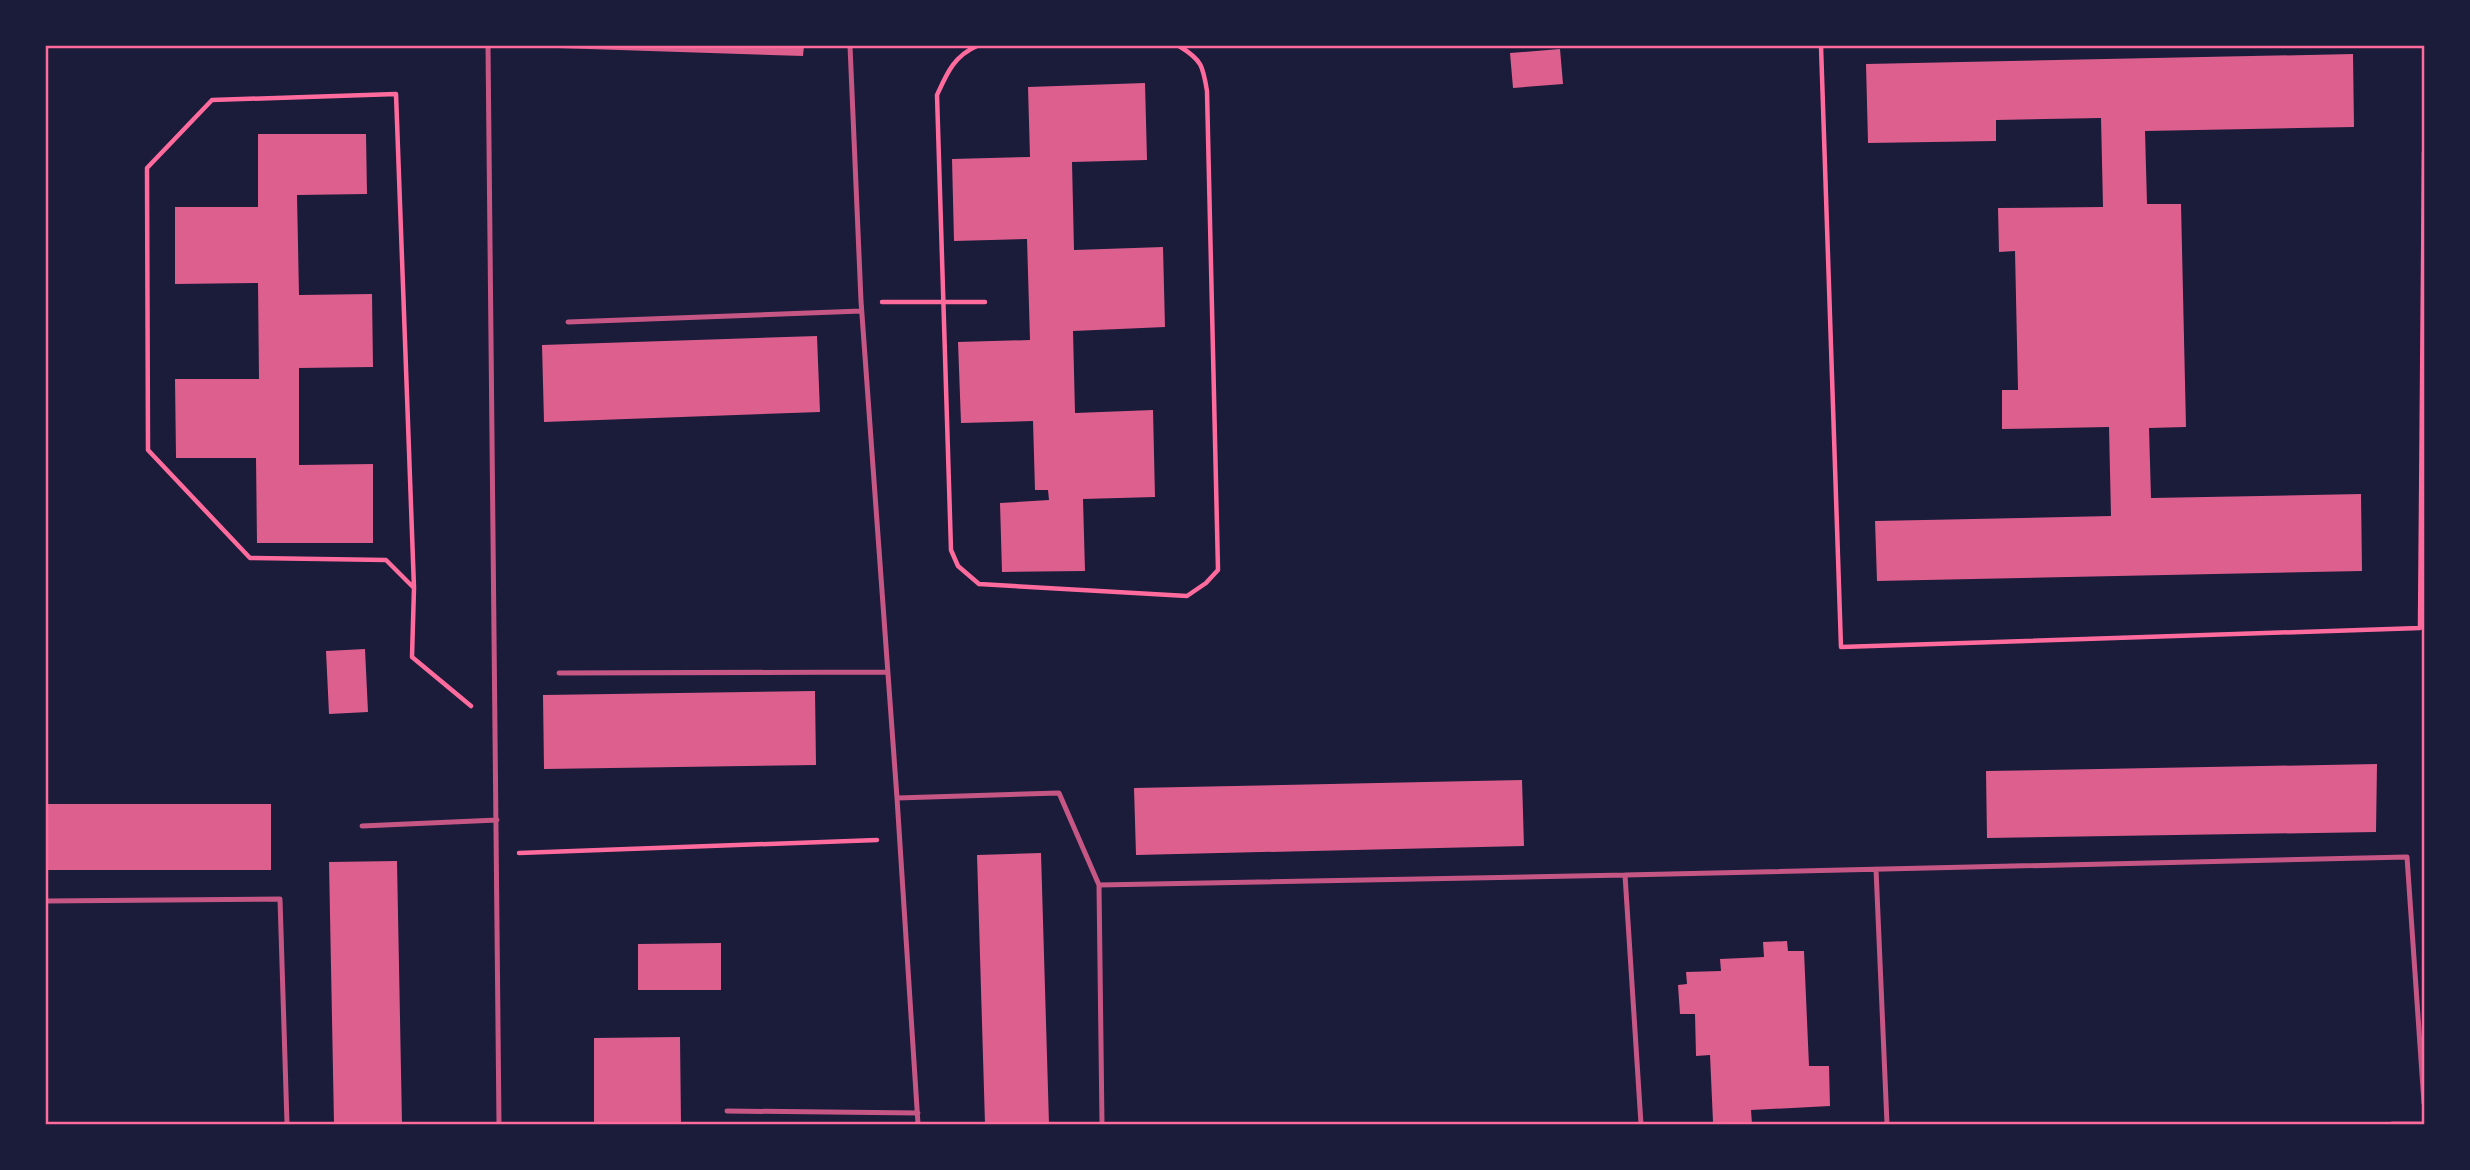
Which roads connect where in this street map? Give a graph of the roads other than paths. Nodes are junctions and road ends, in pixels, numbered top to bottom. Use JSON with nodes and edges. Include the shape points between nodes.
{"nodes":[{"id":1,"x":488,"y":46,"type":"edge"},
{"id":2,"x":850,"y":46,"type":"edge"},
{"id":3,"x":862,"y":311,"type":"junction"},
{"id":4,"x":568,"y":322,"type":"dead end"},
{"id":5,"x":887,"y":672,"type":"junction"},
{"id":6,"x":559,"y":673,"type":"dead end"},
{"id":7,"x":897,"y":797,"type":"junction"},
{"id":8,"x":497,"y":820,"type":"junction"},
{"id":9,"x":362,"y":826,"type":"dead end"},
{"id":10,"x":1876,"y":869,"type":"junction"},
{"id":11,"x":1625,"y":875,"type":"junction"},
{"id":12,"x":1099,"y":885,"type":"junction"},
{"id":13,"x":46,"y":901,"type":"edge"},
{"id":14,"x":2424,"y":1103,"type":"edge"},
{"id":15,"x":727,"y":1111,"type":"dead end"},
{"id":16,"x":918,"y":1113,"type":"junction"},
{"id":17,"x":2424,"y":1124,"type":"edge"},
{"id":18,"x":287,"y":1125,"type":"edge"},
{"id":19,"x":499,"y":1125,"type":"edge"},
{"id":20,"x":918,"y":1125,"type":"edge"},
{"id":21,"x":1102,"y":1125,"type":"edge"},
{"id":22,"x":1641,"y":1125,"type":"edge"},
{"id":23,"x":1887,"y":1125,"type":"edge"},
{"id":24,"x":2392,"y":1125,"type":"edge"}],
"edges":[{"from":1,"to":8,"type":"lane"},
{"from":2,"to":3,"type":"lane"},
{"from":3,"to":4,"type":"lane"},
{"from":3,"to":5,"type":"lane"},
{"from":5,"to":6,"type":"lane"},
{"from":5,"to":7,"type":"lane"},
{"from":7,"to":12,"type":"lane","via":[[1059,793]]},
{"from":7,"to":16,"type":"lane"},
{"from":8,"to":9,"type":"lane"},
{"from":8,"to":19,"type":"lane"},
{"from":10,"to":11,"type":"lane"},
{"from":10,"to":14,"type":"lane","via":[[2407,857]]},
{"from":10,"to":23,"type":"lane"},
{"from":11,"to":12,"type":"lane"},
{"from":11,"to":22,"type":"lane"},
{"from":12,"to":21,"type":"lane"},
{"from":13,"to":18,"type":"lane","via":[[280,899]]},
{"from":15,"to":16,"type":"lane"},
{"from":16,"to":20,"type":"lane"},
{"from":17,"to":24,"type":"lane"}]}
